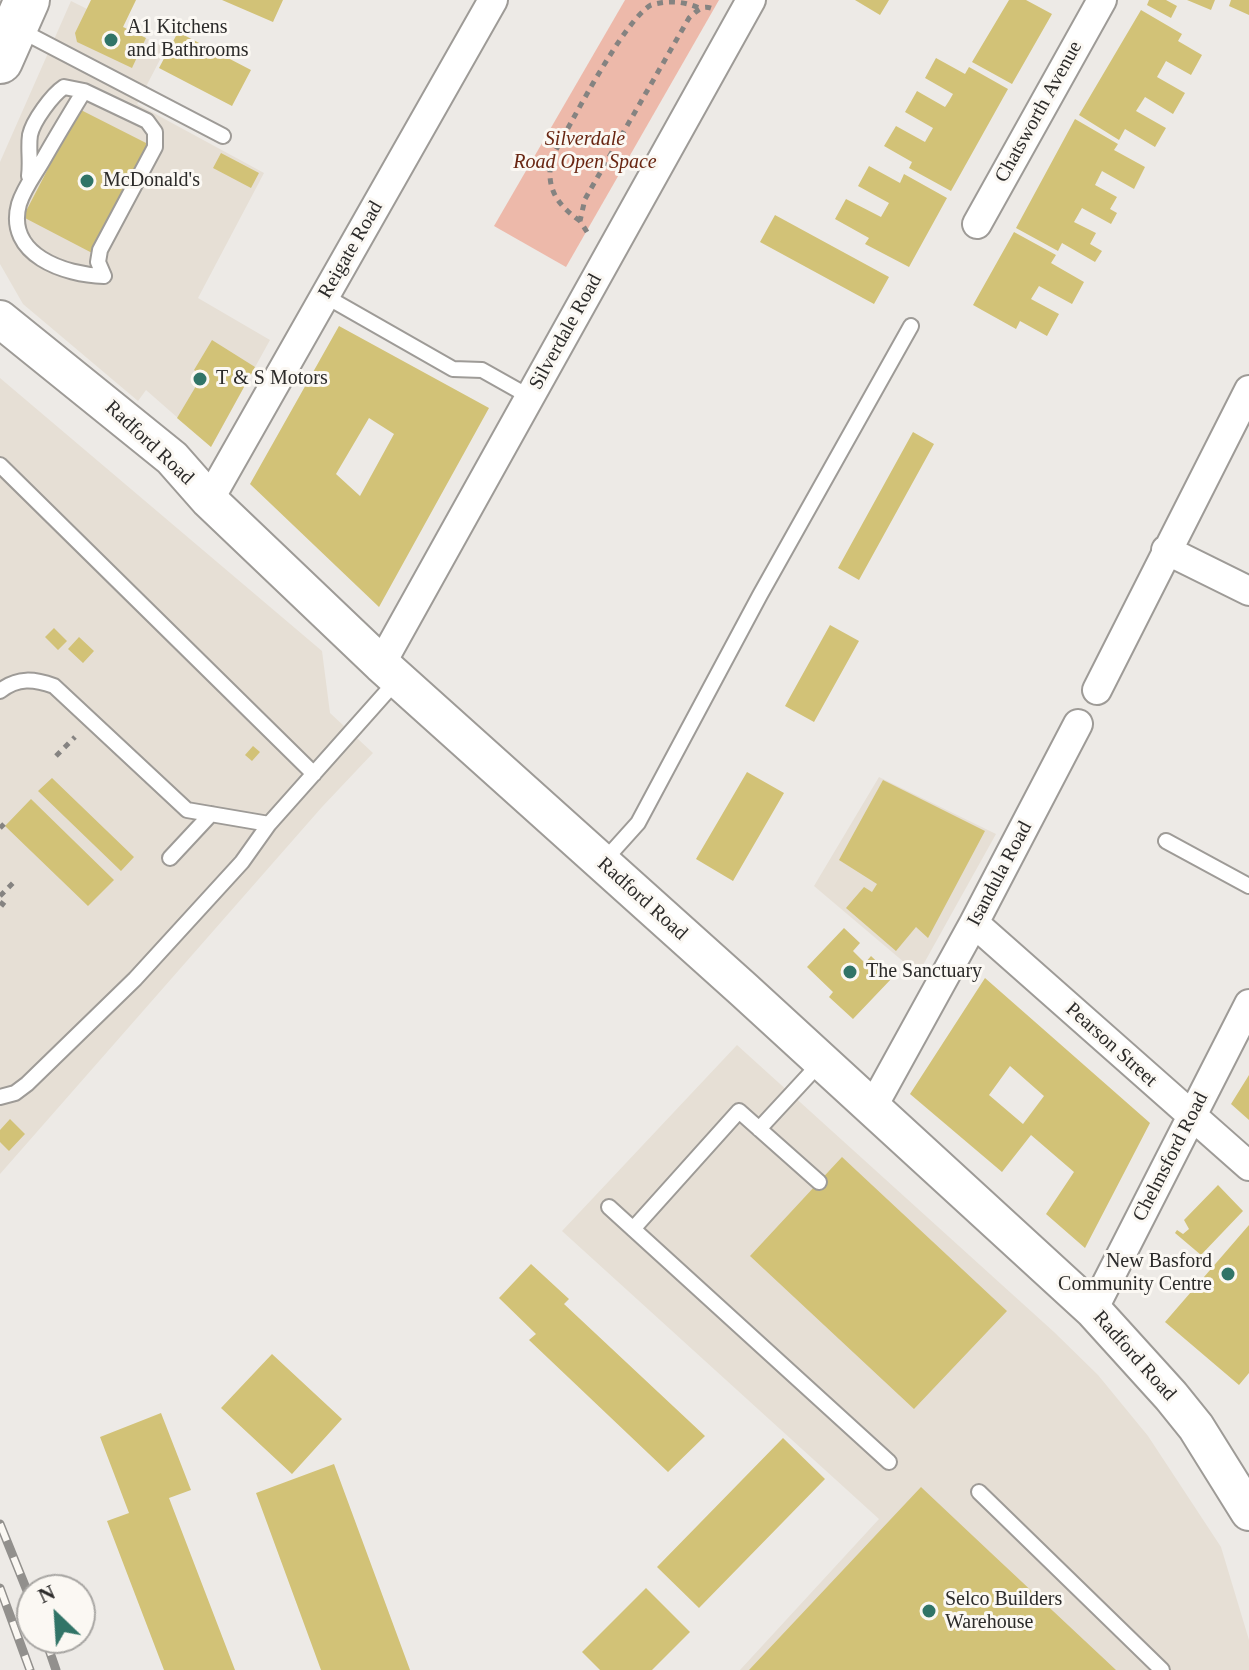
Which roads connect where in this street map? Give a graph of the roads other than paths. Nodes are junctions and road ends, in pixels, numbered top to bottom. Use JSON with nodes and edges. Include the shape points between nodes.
{"nodes":[{"id":1,"x":493,"y":0,"type":"edge"},
{"id":2,"x":1102,"y":0,"type":"edge"},
{"id":3,"x":745,"y":11,"type":"edge"},
{"id":4,"x":14,"y":30,"type":"edge"},
{"id":5,"x":84,"y":91,"type":"junction"},
{"id":6,"x":223,"y":136,"type":"dead end"},
{"id":7,"x":26,"y":188,"type":"junction"},
{"id":8,"x":977,"y":224,"type":"dead end"},
{"id":9,"x":325,"y":296,"type":"junction"},
{"id":10,"x":0,"y":319,"type":"edge"},
{"id":11,"x":911,"y":326,"type":"dead end"},
{"id":12,"x":1249,"y":390,"type":"edge"},
{"id":13,"x":530,"y":397,"type":"junction"},
{"id":14,"x":0,"y":465,"type":"edge"},
{"id":15,"x":209,"y":500,"type":"junction"},
{"id":16,"x":1166,"y":550,"type":"junction"},
{"id":17,"x":1249,"y":591,"type":"edge"},
{"id":18,"x":390,"y":671,"type":"junction"},
{"id":19,"x":1097,"y":690,"type":"dead end"},
{"id":20,"x":0,"y":691,"type":"edge"},
{"id":21,"x":1078,"y":724,"type":"dead end"},
{"id":22,"x":314,"y":774,"type":"junction"},
{"id":23,"x":211,"y":814,"type":"junction"},
{"id":24,"x":269,"y":824,"type":"junction"},
{"id":25,"x":1166,"y":841,"type":"dead end"},
{"id":26,"x":170,"y":858,"type":"dead end"},
{"id":27,"x":602,"y":863,"type":"junction"},
{"id":28,"x":1249,"y":886,"type":"edge"},
{"id":29,"x":974,"y":923,"type":"junction"},
{"id":30,"x":1249,"y":1004,"type":"edge"},
{"id":31,"x":821,"y":1062,"type":"junction"},
{"id":32,"x":0,"y":1097,"type":"edge"},
{"id":33,"x":872,"y":1108,"type":"junction"},
{"id":34,"x":1191,"y":1117,"type":"junction"},
{"id":35,"x":759,"y":1129,"type":"junction"},
{"id":36,"x":1249,"y":1166,"type":"edge"},
{"id":37,"x":819,"y":1182,"type":"dead end"},
{"id":38,"x":609,"y":1207,"type":"dead end"},
{"id":39,"x":633,"y":1229,"type":"junction"},
{"id":40,"x":1093,"y":1310,"type":"junction"},
{"id":41,"x":889,"y":1462,"type":"dead end"},
{"id":42,"x":979,"y":1492,"type":"dead end"},
{"id":43,"x":1249,"y":1512,"type":"edge"},
{"id":44,"x":1162,"y":1670,"type":"edge"}],
"edges":[{"from":1,"to":9,"type":"street","name":"Reigate Road"},
{"from":2,"to":8,"type":"street","name":"Chatsworth Avenue"},
{"from":3,"to":13,"type":"street","name":"Silverdale Road"},
{"from":4,"to":6,"type":"lane"},
{"from":5,"to":7,"type":"lane"},
{"from":5,"to":7,"type":"lane","via":[[64,87],[52,95],[30,134]]},
{"from":5,"to":7,"type":"lane","via":[[147,121],[155,132],[155,147],[100,250],[104,276],[54,267],[28,248],[17,216]]},
{"from":9,"to":13,"type":"lane","via":[[453,369],[482,370]]},
{"from":9,"to":15,"type":"street","name":"Reigate Road"},
{"from":10,"to":15,"type":"street","name":"Radford Road","via":[[172,458]]},
{"from":11,"to":27,"type":"lane","via":[[638,823]]},
{"from":12,"to":16,"type":"street"},
{"from":13,"to":18,"type":"street","name":"Silverdale Road"},
{"from":14,"to":22,"type":"lane"},
{"from":15,"to":18,"type":"street","name":"Radford Road"},
{"from":16,"to":17,"type":"street"},
{"from":16,"to":19,"type":"street"},
{"from":18,"to":22,"type":"lane"},
{"from":18,"to":27,"type":"street","name":"Radford Road"},
{"from":20,"to":23,"type":"lane","via":[[10,683],[33,679],[54,686],[187,810]]},
{"from":21,"to":29,"type":"street","name":"Isandula Road"},
{"from":22,"to":24,"type":"lane"},
{"from":23,"to":24,"type":"lane"},
{"from":23,"to":26,"type":"lane"},
{"from":24,"to":32,"type":"lane","via":[[242,862],[135,979],[27,1084]]},
{"from":25,"to":28,"type":"lane"},
{"from":27,"to":31,"type":"street","name":"Radford Road"},
{"from":29,"to":33,"type":"street","name":"Isandula Road"},
{"from":29,"to":34,"type":"street","name":"Pearson Street"},
{"from":30,"to":34,"type":"street","name":"Chelmsford Road"},
{"from":31,"to":33,"type":"street","name":"Radford Road"},
{"from":31,"to":35,"type":"lane"},
{"from":33,"to":40,"type":"street","name":"Radford Road"},
{"from":34,"to":36,"type":"street","name":"Pearson Street"},
{"from":34,"to":40,"type":"street","name":"Chelmsford Road"},
{"from":35,"to":37,"type":"lane"},
{"from":35,"to":39,"type":"lane","via":[[739,1111]]},
{"from":38,"to":39,"type":"lane"},
{"from":39,"to":41,"type":"lane"},
{"from":40,"to":43,"type":"street","name":"Radford Road","via":[[1196,1427]]},
{"from":42,"to":44,"type":"lane"}]}
